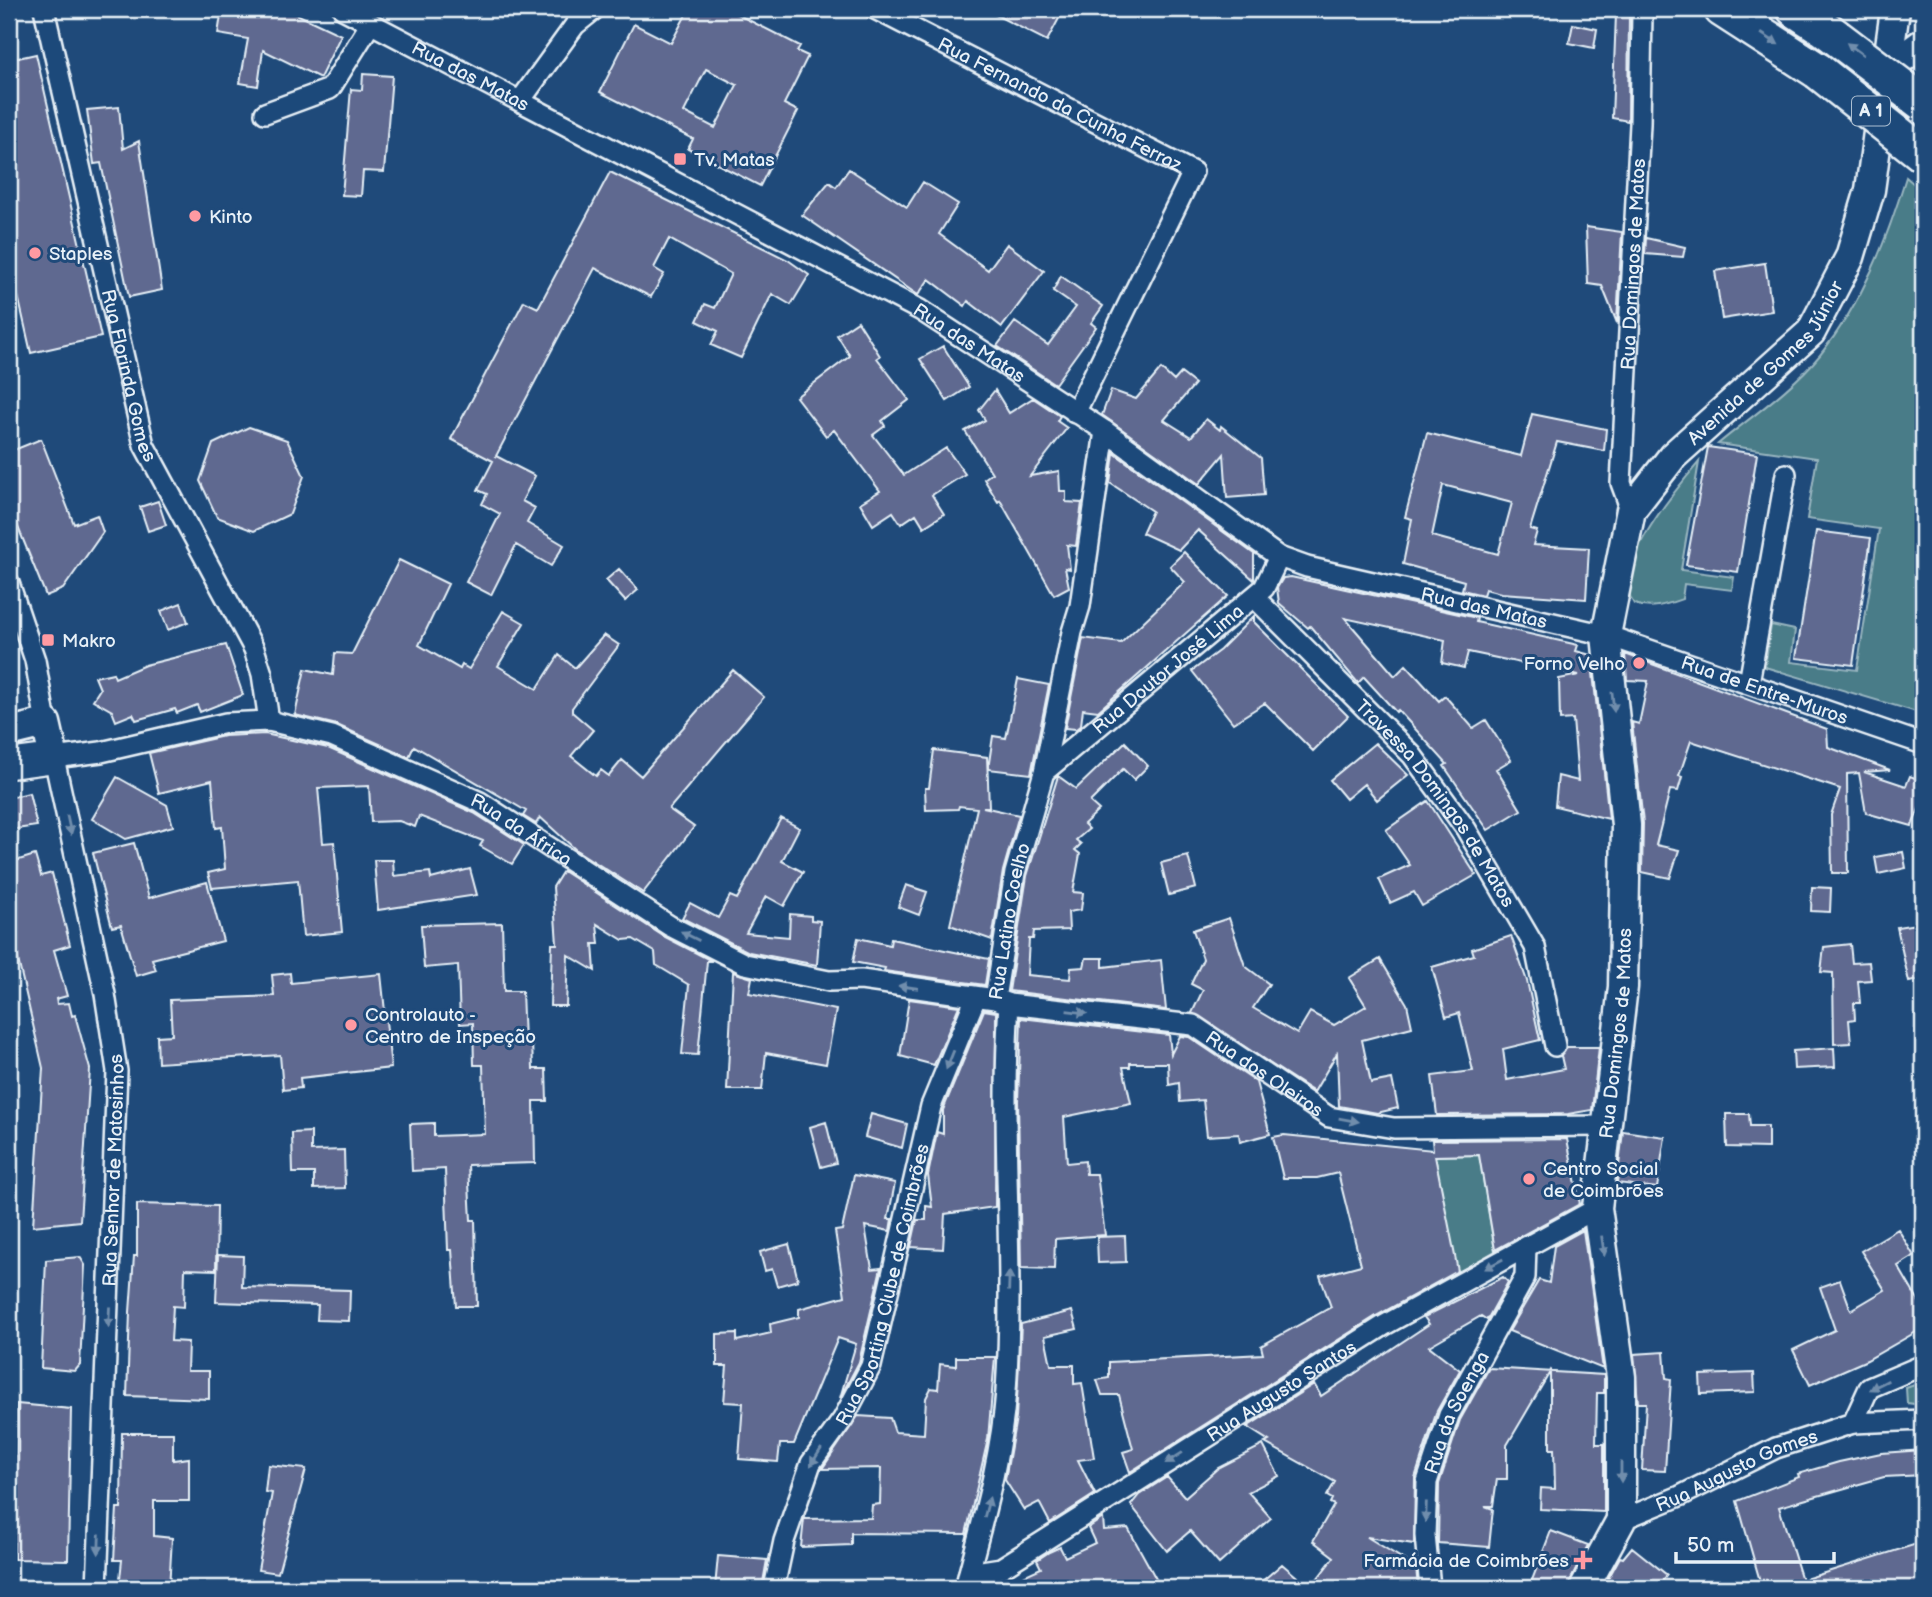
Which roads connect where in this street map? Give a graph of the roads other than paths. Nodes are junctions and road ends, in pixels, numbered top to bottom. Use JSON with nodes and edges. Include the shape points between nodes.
{"nodes":[{"id":1,"x":44,"y":9,"type":"edge"},
{"id":2,"x":343,"y":9,"type":"edge"},
{"id":3,"x":595,"y":9,"type":"edge"},
{"id":4,"x":875,"y":9,"type":"edge"},
{"id":5,"x":1723,"y":9,"type":"edge"},
{"id":6,"x":1795,"y":9,"type":"edge"},
{"id":7,"x":1895,"y":9,"type":"edge"},
{"id":8,"x":1642,"y":15,"type":"dead end"},
{"id":9,"x":371,"y":23,"type":"junction"},
{"id":10,"x":1923,"y":41,"type":"edge"},
{"id":11,"x":1887,"y":69,"type":"junction"},
{"id":12,"x":520,"y":101,"type":"junction"},
{"id":13,"x":1923,"y":103,"type":"edge"},
{"id":14,"x":265,"y":113,"type":"dead end"},
{"id":15,"x":1923,"y":154,"type":"edge"},
{"id":16,"x":1075,"y":413,"type":"junction"},
{"id":17,"x":1105,"y":431,"type":"junction"},
{"id":18,"x":1786,"y":474,"type":"dead end"},
{"id":19,"x":1632,"y":510,"type":"junction"},
{"id":20,"x":1279,"y":557,"type":"junction"},
{"id":21,"x":9,"y":583,"type":"edge"},
{"id":22,"x":1254,"y":597,"type":"junction"},
{"id":23,"x":1606,"y":635,"type":"junction"},
{"id":24,"x":1749,"y":683,"type":"junction"},
{"id":25,"x":269,"y":721,"type":"junction"},
{"id":26,"x":46,"y":723,"type":"junction"},
{"id":27,"x":9,"y":732,"type":"edge"},
{"id":28,"x":1923,"y":744,"type":"edge"},
{"id":29,"x":54,"y":758,"type":"junction"},
{"id":30,"x":9,"y":764,"type":"edge"},
{"id":31,"x":1044,"y":772,"type":"junction"},
{"id":32,"x":993,"y":1000,"type":"junction"},
{"id":33,"x":1555,"y":1046,"type":"dead end"},
{"id":34,"x":1606,"y":1126,"type":"junction"},
{"id":35,"x":1597,"y":1208,"type":"junction"},
{"id":36,"x":1526,"y":1246,"type":"junction"},
{"id":37,"x":1923,"y":1365,"type":"edge"},
{"id":38,"x":1923,"y":1420,"type":"edge"},
{"id":39,"x":1853,"y":1423,"type":"junction"},
{"id":40,"x":1621,"y":1520,"type":"junction"},
{"id":41,"x":967,"y":1581,"type":"edge"},
{"id":42,"x":97,"y":1588,"type":"edge"},
{"id":43,"x":774,"y":1588,"type":"edge"},
{"id":44,"x":1430,"y":1588,"type":"edge"},
{"id":45,"x":1584,"y":1588,"type":"edge"}],
"edges":[{"from":1,"to":25,"type":"street","name":"Rua Florinda Gomes","via":[[144,445],[254,649]]},
{"from":2,"to":9,"type":"street","name":"Rua das Matas"},
{"from":3,"to":12,"type":"street","via":[[575,25]]},
{"from":4,"to":16,"type":"street","name":"Rua Fernando da Cunha Ferraz","via":[[1193,172]]},
{"from":5,"to":15,"type":"highway","number":"A 1","one_way":true,"bridge":true,"via":[[1818,71]]},
{"from":13,"to":6,"type":"highway","number":"A 1","one_way":true,"bridge":true},
{"from":7,"to":10,"type":"main road","via":[[1908,32]]},
{"from":7,"to":11,"type":"main road","name":"Avenida de Gomes Júnior"},
{"from":8,"to":19,"type":"street","name":"Rua Domingos de Matos","via":[[1621,483]]},
{"from":9,"to":12,"type":"street","name":"Rua das Matas"},
{"from":9,"to":14,"type":"street","via":[[330,89]]},
{"from":10,"to":11,"type":"main road"},
{"from":11,"to":19,"type":"main road","name":"Avenida de Gomes Júnior","via":[[1870,190],[1850,257],[1811,332],[1673,456]]},
{"from":12,"to":16,"type":"street","name":"Rua das Matas","via":[[920,310]]},
{"from":16,"to":17,"type":"street","name":"Rua das Matas"},
{"from":17,"to":20,"type":"street","name":"Rua das Matas"},
{"from":17,"to":31,"type":"street","name":"Rua Latino Coelho","via":[[1080,606]]},
{"from":18,"to":24,"type":"street"},
{"from":19,"to":23,"type":"main road","name":"Avenida de Gomes Júnior"},
{"from":20,"to":22,"type":"street","name":"Rua Doutor José Lima","via":[[1264,588]]},
{"from":20,"to":23,"type":"street","name":"Rua das Matas"},
{"from":21,"to":26,"type":"street","via":[[35,660]]},
{"from":22,"to":31,"type":"street","name":"Rua Doutor José Lima"},
{"from":22,"to":33,"type":"street","name":"Travessa Domingos de Matos","via":[[1412,755],[1465,828],[1535,947]]},
{"from":23,"to":24,"type":"street","name":"Rua de Entre-Muros"},
{"from":23,"to":34,"type":"main road","name":"Rua Domingos de Matos","one_way":true,"via":[[1626,825],[1623,987]]},
{"from":24,"to":28,"type":"street","name":"Rua de Entre-Muros"},
{"from":25,"to":29,"type":"street","name":"Rua da África","via":[[226,723]]},
{"from":32,"to":25,"type":"street","name":"Rua da África","one_way":true,"via":[[861,980],[829,981],[746,964],[670,926],[480,802],[332,736]]},
{"from":26,"to":27,"type":"main road"},
{"from":26,"to":29,"type":"main road"},
{"from":29,"to":30,"type":"main road"},
{"from":29,"to":42,"type":"street","name":"Rua Senhor de Matosinhos","one_way":true,"via":[[117,1071]]},
{"from":31,"to":32,"type":"street","name":"Rua Latino Coelho","via":[[1015,873]]},
{"from":32,"to":34,"type":"street","name":"Rua dos Oleiros","one_way":true,"via":[[1193,1025],[1329,1117],[1394,1128]]},
{"from":41,"to":32,"type":"street","name":"Rua Latino Coelho","one_way":true,"via":[[996,1471],[1006,1391],[1010,1235],[1005,1063]]},
{"from":32,"to":43,"type":"street","name":"Rua Sporting Clube de Coimbrões","one_way":true,"via":[[931,1106],[871,1366],[843,1419],[811,1463],[784,1541]]},
{"from":34,"to":35,"type":"main road","name":"Rua Domingos de Matos"},
{"from":35,"to":36,"type":"street","name":"Rua Augusto Santos"},
{"from":35,"to":40,"type":"main road","name":"Rua Domingos de Matos","one_way":true,"via":[[1621,1377]]},
{"from":36,"to":41,"type":"street","name":"Rua Augusto Santos","one_way":true,"via":[[1383,1326],[1001,1568]]},
{"from":36,"to":44,"type":"street","name":"Rua da Soenga","one_way":true,"via":[[1525,1277],[1449,1415],[1427,1482]]},
{"from":37,"to":39,"type":"street","one_way":true,"via":[[1869,1388]]},
{"from":38,"to":39,"type":"street","name":"Rua Augusto Gomes"},
{"from":39,"to":40,"type":"street","name":"Rua Augusto Gomes","via":[[1776,1448]]},
{"from":40,"to":45,"type":"main road","name":"Rua Domingos de Matos"}]}
